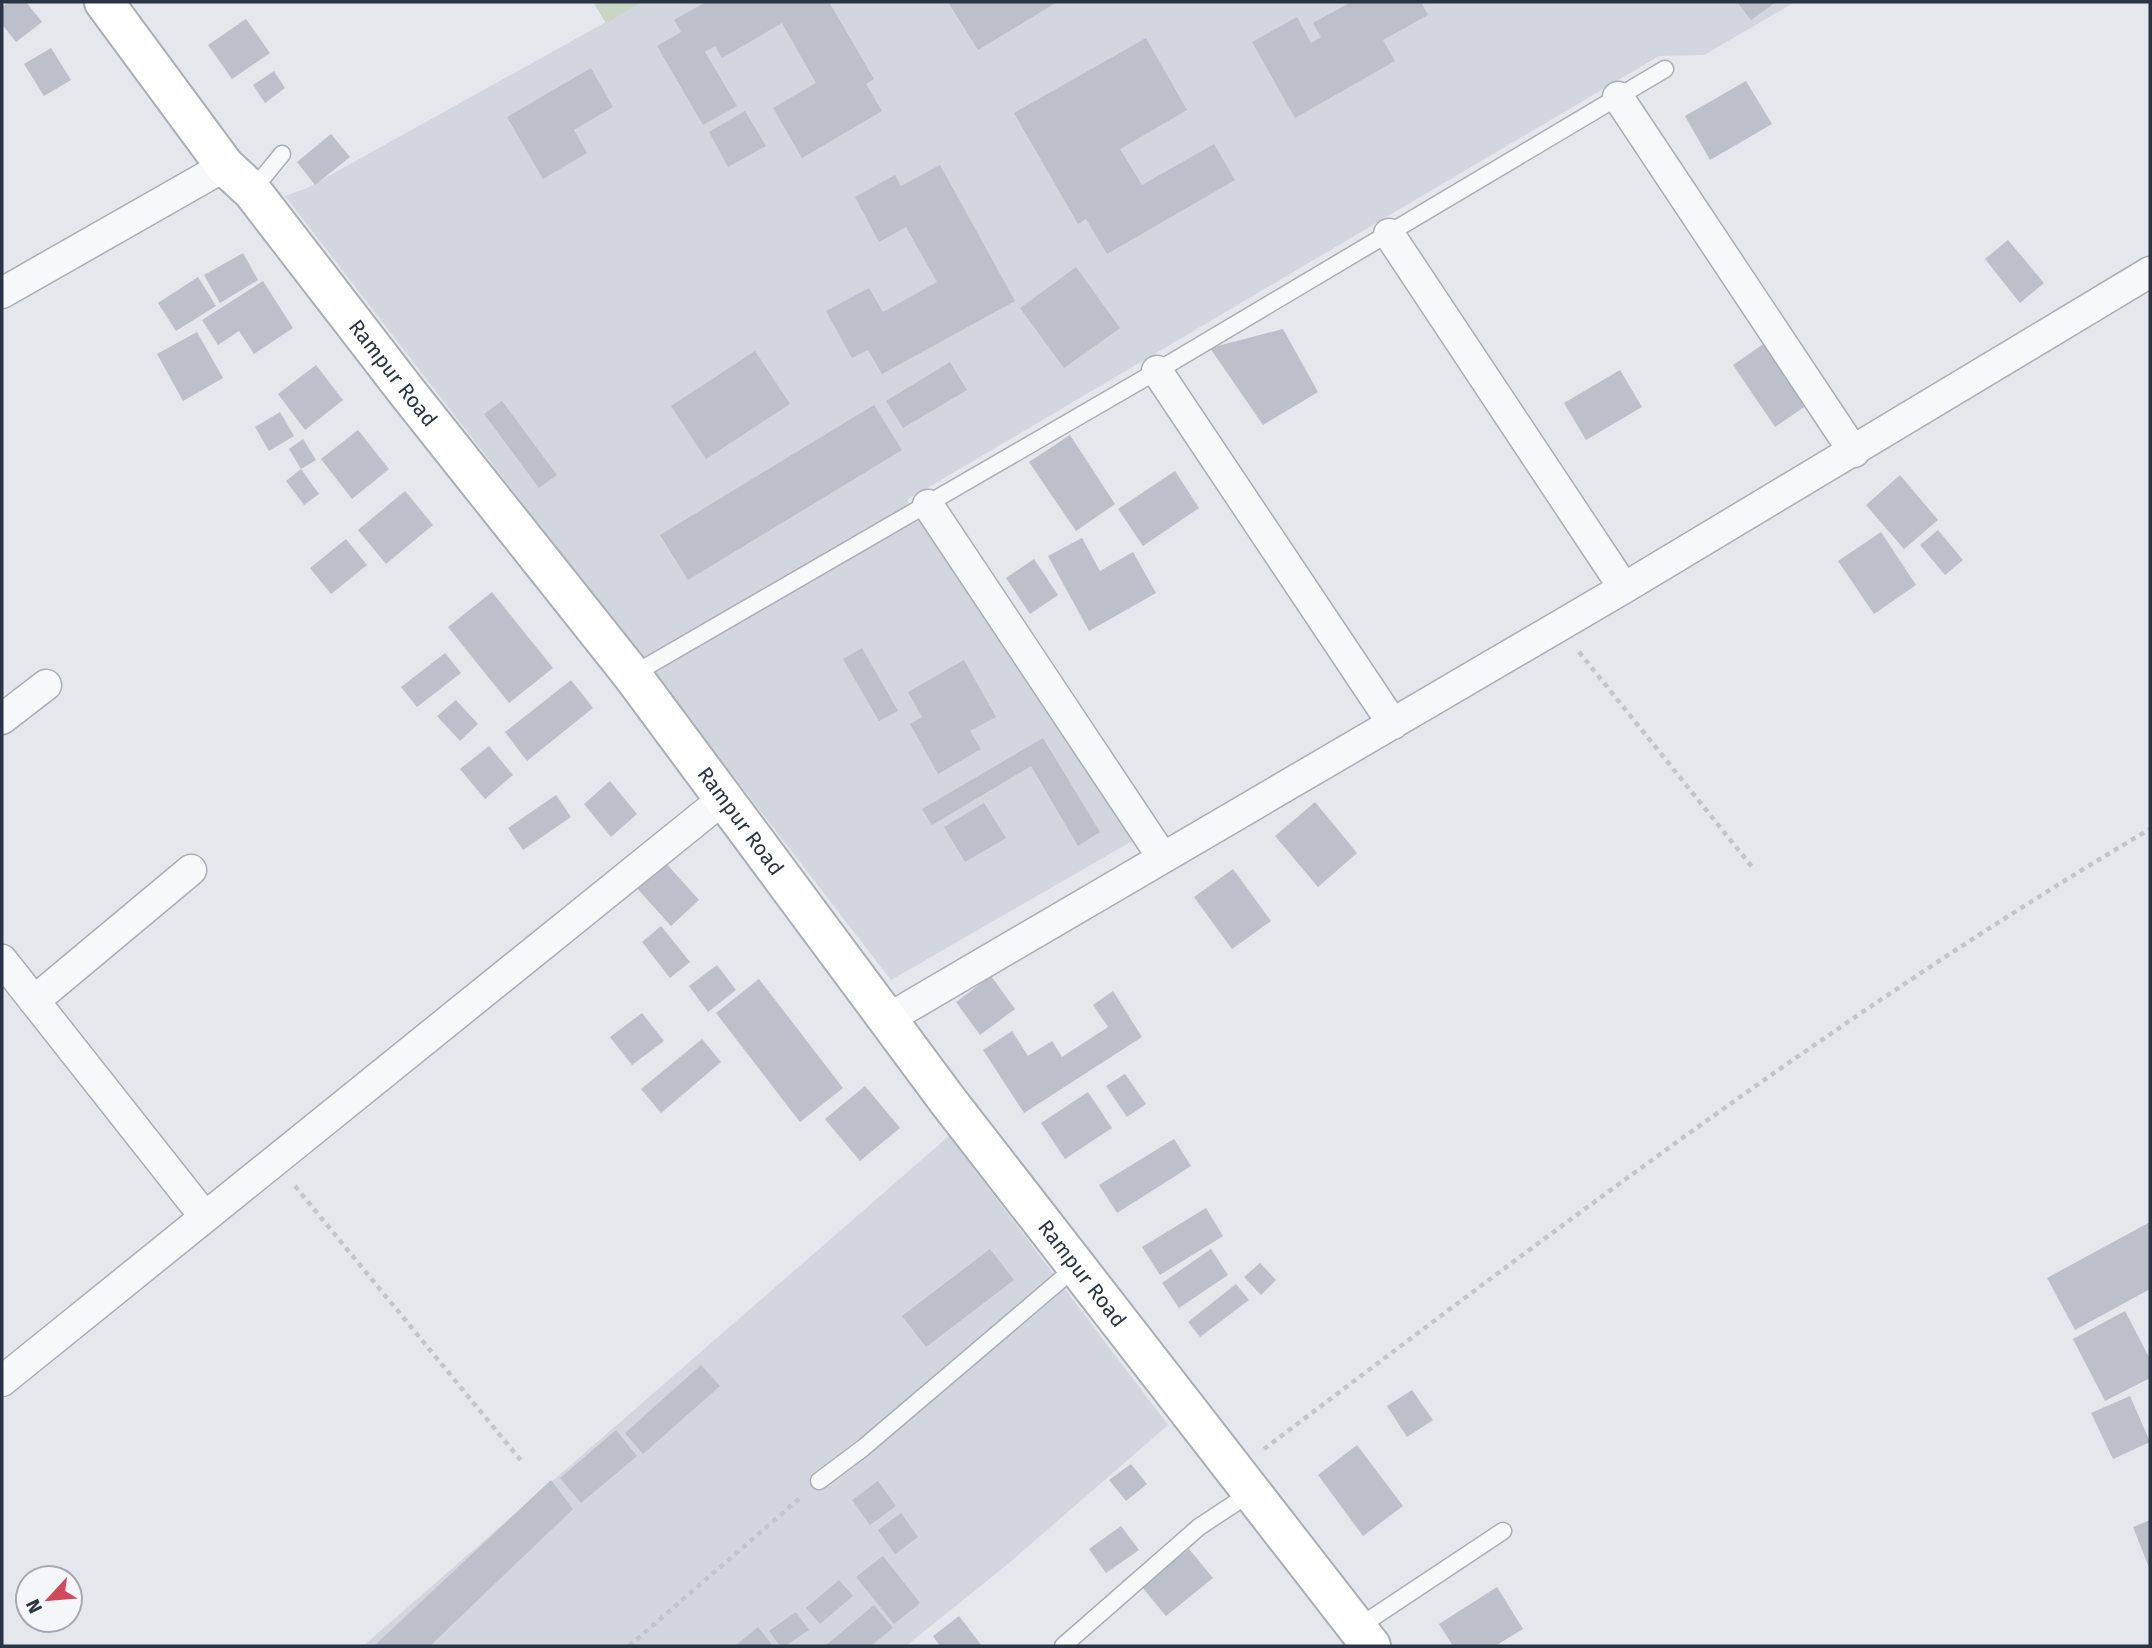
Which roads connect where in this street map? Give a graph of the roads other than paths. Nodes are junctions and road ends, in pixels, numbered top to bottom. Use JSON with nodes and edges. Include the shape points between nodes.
{"nodes":[{"id":1,"x":104,"y":2,"type":"edge"},
{"id":2,"x":1665,"y":69,"type":"dead end"},
{"id":3,"x":1618,"y":97,"type":"junction"},
{"id":4,"x":282,"y":154,"type":"dead end"},
{"id":5,"x":239,"y":179,"type":"junction"},
{"id":6,"x":1389,"y":234,"type":"junction"},
{"id":7,"x":2150,"y":272,"type":"edge"},
{"id":8,"x":2,"y":293,"type":"edge"},
{"id":9,"x":1157,"y":371,"type":"junction"},
{"id":10,"x":1854,"y":452,"type":"junction"},
{"id":11,"x":928,"y":505,"type":"junction"},
{"id":12,"x":1625,"y":588,"type":"junction"},
{"id":13,"x":632,"y":675,"type":"junction"},
{"id":14,"x":46,"y":685,"type":"dead end"},
{"id":15,"x":2,"y":719,"type":"edge"},
{"id":16,"x":1393,"y":724,"type":"junction"},
{"id":17,"x":722,"y":800,"type":"junction"},
{"id":18,"x":1163,"y":858,"type":"junction"},
{"id":19,"x":191,"y":870,"type":"dead end"},
{"id":20,"x":2,"y":960,"type":"edge"},
{"id":21,"x":34,"y":1001,"type":"junction"},
{"id":22,"x":886,"y":1020,"type":"junction"},
{"id":23,"x":205,"y":1217,"type":"junction"},
{"id":24,"x":1077,"y":1266,"type":"junction"},
{"id":25,"x":6,"y":1369,"type":"edge"},
{"id":26,"x":819,"y":1481,"type":"road end"},
{"id":27,"x":1243,"y":1481,"type":"junction"},
{"id":28,"x":1503,"y":1531,"type":"dead end"},
{"id":29,"x":1364,"y":1637,"type":"edge"},
{"id":30,"x":1063,"y":1646,"type":"edge"}],
"edges":[{"from":1,"to":5,"type":"main road","name":"Rampur Road"},
{"from":2,"to":3,"type":"lane"},
{"from":3,"to":6,"type":"lane"},
{"from":3,"to":10,"type":"street"},
{"from":4,"to":5,"type":"lane"},
{"from":5,"to":8,"type":"street"},
{"from":5,"to":13,"type":"main road","name":"Rampur Road"},
{"from":6,"to":9,"type":"lane"},
{"from":6,"to":12,"type":"street"},
{"from":7,"to":10,"type":"street"},
{"from":9,"to":11,"type":"lane"},
{"from":9,"to":16,"type":"street"},
{"from":10,"to":12,"type":"street"},
{"from":11,"to":13,"type":"lane"},
{"from":11,"to":18,"type":"street"},
{"from":12,"to":16,"type":"street"},
{"from":13,"to":17,"type":"main road","name":"Rampur Road"},
{"from":14,"to":15,"type":"street"},
{"from":16,"to":18,"type":"street"},
{"from":17,"to":22,"type":"main road","name":"Rampur Road"},
{"from":17,"to":23,"type":"street"},
{"from":18,"to":22,"type":"street"},
{"from":19,"to":21,"type":"street"},
{"from":20,"to":21,"type":"street"},
{"from":21,"to":23,"type":"street"},
{"from":22,"to":24,"type":"main road","name":"Rampur Road"},
{"from":23,"to":25,"type":"street"},
{"from":24,"to":26,"type":"lane"},
{"from":24,"to":27,"type":"main road","name":"Rampur Road"},
{"from":27,"to":29,"type":"main road","name":"Rampur Road"},
{"from":27,"to":30,"type":"lane","via":[[1199,1527]]},
{"from":28,"to":29,"type":"lane"}]}
